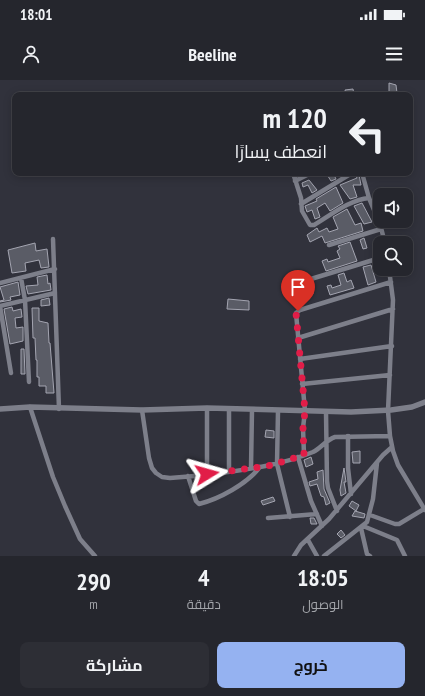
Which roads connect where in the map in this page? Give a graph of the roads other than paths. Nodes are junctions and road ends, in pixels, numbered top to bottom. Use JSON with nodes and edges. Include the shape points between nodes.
{"nodes":[{"id":1,"x":294,"y":176,"type":"edge"},
{"id":2,"x":305,"y":176,"type":"edge"},
{"id":3,"x":347,"y":176,"type":"edge"},
{"id":4,"x":363,"y":176,"type":"edge"},
{"id":5,"x":296,"y":181,"type":"junction"},
{"id":6,"x":369,"y":198,"type":"junction"},
{"id":7,"x":301,"y":204,"type":"junction"},
{"id":8,"x":381,"y":229,"type":"junction"},
{"id":9,"x":383,"y":236,"type":"edge"},
{"id":10,"x":53,"y":239,"type":"dead end"},
{"id":11,"x":329,"y":245,"type":"dead end"},
{"id":12,"x":373,"y":260,"type":"edge"},
{"id":13,"x":55,"y":269,"type":"junction"},
{"id":14,"x":390,"y":276,"type":"edge"},
{"id":15,"x":21,"y":278,"type":"junction"},
{"id":16,"x":301,"y":282,"type":"dead end"},
{"id":17,"x":391,"y":282,"type":"junction"},
{"id":18,"x":0,"y":283,"type":"edge"},
{"id":19,"x":55,"y":293,"type":"junction"},
{"id":20,"x":25,"y":300,"type":"junction"},
{"id":21,"x":0,"y":306,"type":"edge"},
{"id":22,"x":393,"y":309,"type":"junction"},
{"id":23,"x":298,"y":338,"type":"junction"},
{"id":24,"x":392,"y":346,"type":"junction"},
{"id":25,"x":300,"y":359,"type":"junction"},
{"id":26,"x":11,"y":373,"type":"dead end"},
{"id":27,"x":390,"y":375,"type":"junction"},
{"id":28,"x":29,"y":382,"type":"dead end"},
{"id":29,"x":302,"y":384,"type":"junction"},
{"id":30,"x":425,"y":402,"type":"edge"},
{"id":31,"x":30,"y":407,"type":"junction"},
{"id":32,"x":59,"y":408,"type":"junction"},
{"id":33,"x":207,"y":408,"type":"junction"},
{"id":34,"x":0,"y":409,"type":"edge"},
{"id":35,"x":229,"y":409,"type":"junction"},
{"id":36,"x":142,"y":410,"type":"junction"},
{"id":37,"x":252,"y":410,"type":"junction"},
{"id":38,"x":278,"y":411,"type":"junction"},
{"id":39,"x":305,"y":411,"type":"junction"},
{"id":40,"x":388,"y":411,"type":"junction"},
{"id":41,"x":326,"y":412,"type":"junction"},
{"id":42,"x":348,"y":436,"type":"junction"},
{"id":43,"x":390,"y":436,"type":"junction"},
{"id":44,"x":326,"y":441,"type":"junction"},
{"id":45,"x":392,"y":447,"type":"junction"},
{"id":46,"x":304,"y":455,"type":"junction"},
{"id":47,"x":298,"y":457,"type":"junction"},
{"id":48,"x":377,"y":463,"type":"junction"},
{"id":49,"x":277,"y":464,"type":"junction"},
{"id":50,"x":260,"y":467,"type":"junction"},
{"id":51,"x":251,"y":468,"type":"junction"},
{"id":52,"x":229,"y":471,"type":"junction"},
{"id":53,"x":207,"y":474,"type":"junction"},
{"id":54,"x":188,"y":476,"type":"junction"},
{"id":55,"x":351,"y":494,"type":"junction"},
{"id":56,"x":425,"y":510,"type":"edge"},
{"id":57,"x":337,"y":511,"type":"junction"},
{"id":58,"x":317,"y":514,"type":"junction"},
{"id":59,"x":370,"y":515,"type":"junction"},
{"id":60,"x":290,"y":517,"type":"junction"},
{"id":61,"x":268,"y":518,"type":"dead end"},
{"id":62,"x":322,"y":526,"type":"junction"},
{"id":63,"x":362,"y":527,"type":"junction"},
{"id":64,"x":308,"y":540,"type":"junction"},
{"id":65,"x":367,"y":555,"type":"edge"},
{"id":66,"x":95,"y":556,"type":"edge"},
{"id":67,"x":294,"y":556,"type":"edge"},
{"id":68,"x":317,"y":556,"type":"edge"},
{"id":69,"x":324,"y":556,"type":"edge"},
{"id":70,"x":405,"y":556,"type":"edge"}],
"edges":[{"from":1,"to":5,"type":"street"},
{"from":2,"to":5,"type":"street"},
{"from":3,"to":7,"type":"street"},
{"from":4,"to":6,"type":"street"},
{"from":5,"to":7,"type":"street"},
{"from":6,"to":7,"type":"street","via":[[349,204],[313,225],[310,225],[303,214]]},
{"from":6,"to":8,"type":"street"},
{"from":8,"to":9,"type":"street"},
{"from":8,"to":11,"type":"street"},
{"from":10,"to":13,"type":"street"},
{"from":12,"to":16,"type":"street"},
{"from":13,"to":15,"type":"street"},
{"from":13,"to":19,"type":"street"},
{"from":14,"to":17,"type":"street"},
{"from":15,"to":18,"type":"street"},
{"from":15,"to":20,"type":"street"},
{"from":17,"to":22,"type":"street"},
{"from":17,"to":23,"type":"street","via":[[298,311]]},
{"from":19,"to":20,"type":"street"},
{"from":19,"to":32,"type":"street"},
{"from":20,"to":21,"type":"street"},
{"from":20,"to":28,"type":"street"},
{"from":21,"to":26,"type":"street"},
{"from":22,"to":23,"type":"street"},
{"from":22,"to":24,"type":"street"},
{"from":23,"to":25,"type":"street"},
{"from":24,"to":25,"type":"street"},
{"from":24,"to":27,"type":"street"},
{"from":25,"to":29,"type":"street"},
{"from":27,"to":29,"type":"street"},
{"from":27,"to":40,"type":"street"},
{"from":29,"to":39,"type":"street"},
{"from":30,"to":40,"type":"street"},
{"from":31,"to":32,"type":"street"},
{"from":31,"to":34,"type":"street"},
{"from":31,"to":66,"type":"street","via":[[65,506],[80,539]]},
{"from":32,"to":36,"type":"street"},
{"from":33,"to":35,"type":"street"},
{"from":33,"to":36,"type":"street"},
{"from":33,"to":53,"type":"street"},
{"from":35,"to":37,"type":"street"},
{"from":35,"to":52,"type":"street"},
{"from":36,"to":54,"type":"street","via":[[147,447],[154,470],[166,478]]},
{"from":37,"to":38,"type":"street"},
{"from":37,"to":51,"type":"street"},
{"from":38,"to":39,"type":"street"},
{"from":38,"to":49,"type":"street"},
{"from":39,"to":41,"type":"street"},
{"from":39,"to":46,"type":"street"},
{"from":40,"to":41,"type":"street"},
{"from":40,"to":43,"type":"street"},
{"from":41,"to":44,"type":"street"},
{"from":42,"to":43,"type":"street"},
{"from":42,"to":44,"type":"street"},
{"from":42,"to":55,"type":"street"},
{"from":43,"to":45,"type":"street"},
{"from":44,"to":46,"type":"street","via":[[318,449]]},
{"from":44,"to":57,"type":"street","via":[[328,488]]},
{"from":45,"to":48,"type":"street"},
{"from":45,"to":56,"type":"street","via":[[398,465]]},
{"from":46,"to":47,"type":"street"},
{"from":47,"to":49,"type":"street"},
{"from":47,"to":58,"type":"street"},
{"from":48,"to":55,"type":"street"},
{"from":48,"to":59,"type":"street"},
{"from":49,"to":50,"type":"street"},
{"from":49,"to":60,"type":"street"},
{"from":50,"to":51,"type":"street"},
{"from":50,"to":54,"type":"street","via":[[242,484],[199,504]]},
{"from":51,"to":52,"type":"street"},
{"from":52,"to":53,"type":"street"},
{"from":53,"to":54,"type":"street"},
{"from":55,"to":57,"type":"street"},
{"from":56,"to":59,"type":"street","via":[[399,524]]},
{"from":57,"to":62,"type":"street"},
{"from":58,"to":60,"type":"street"},
{"from":58,"to":62,"type":"street"},
{"from":59,"to":63,"type":"street"},
{"from":60,"to":61,"type":"street"},
{"from":62,"to":64,"type":"street"},
{"from":63,"to":65,"type":"street"},
{"from":63,"to":69,"type":"street"},
{"from":63,"to":70,"type":"street","via":[[397,540]]},
{"from":64,"to":67,"type":"street"},
{"from":64,"to":68,"type":"street"}]}
